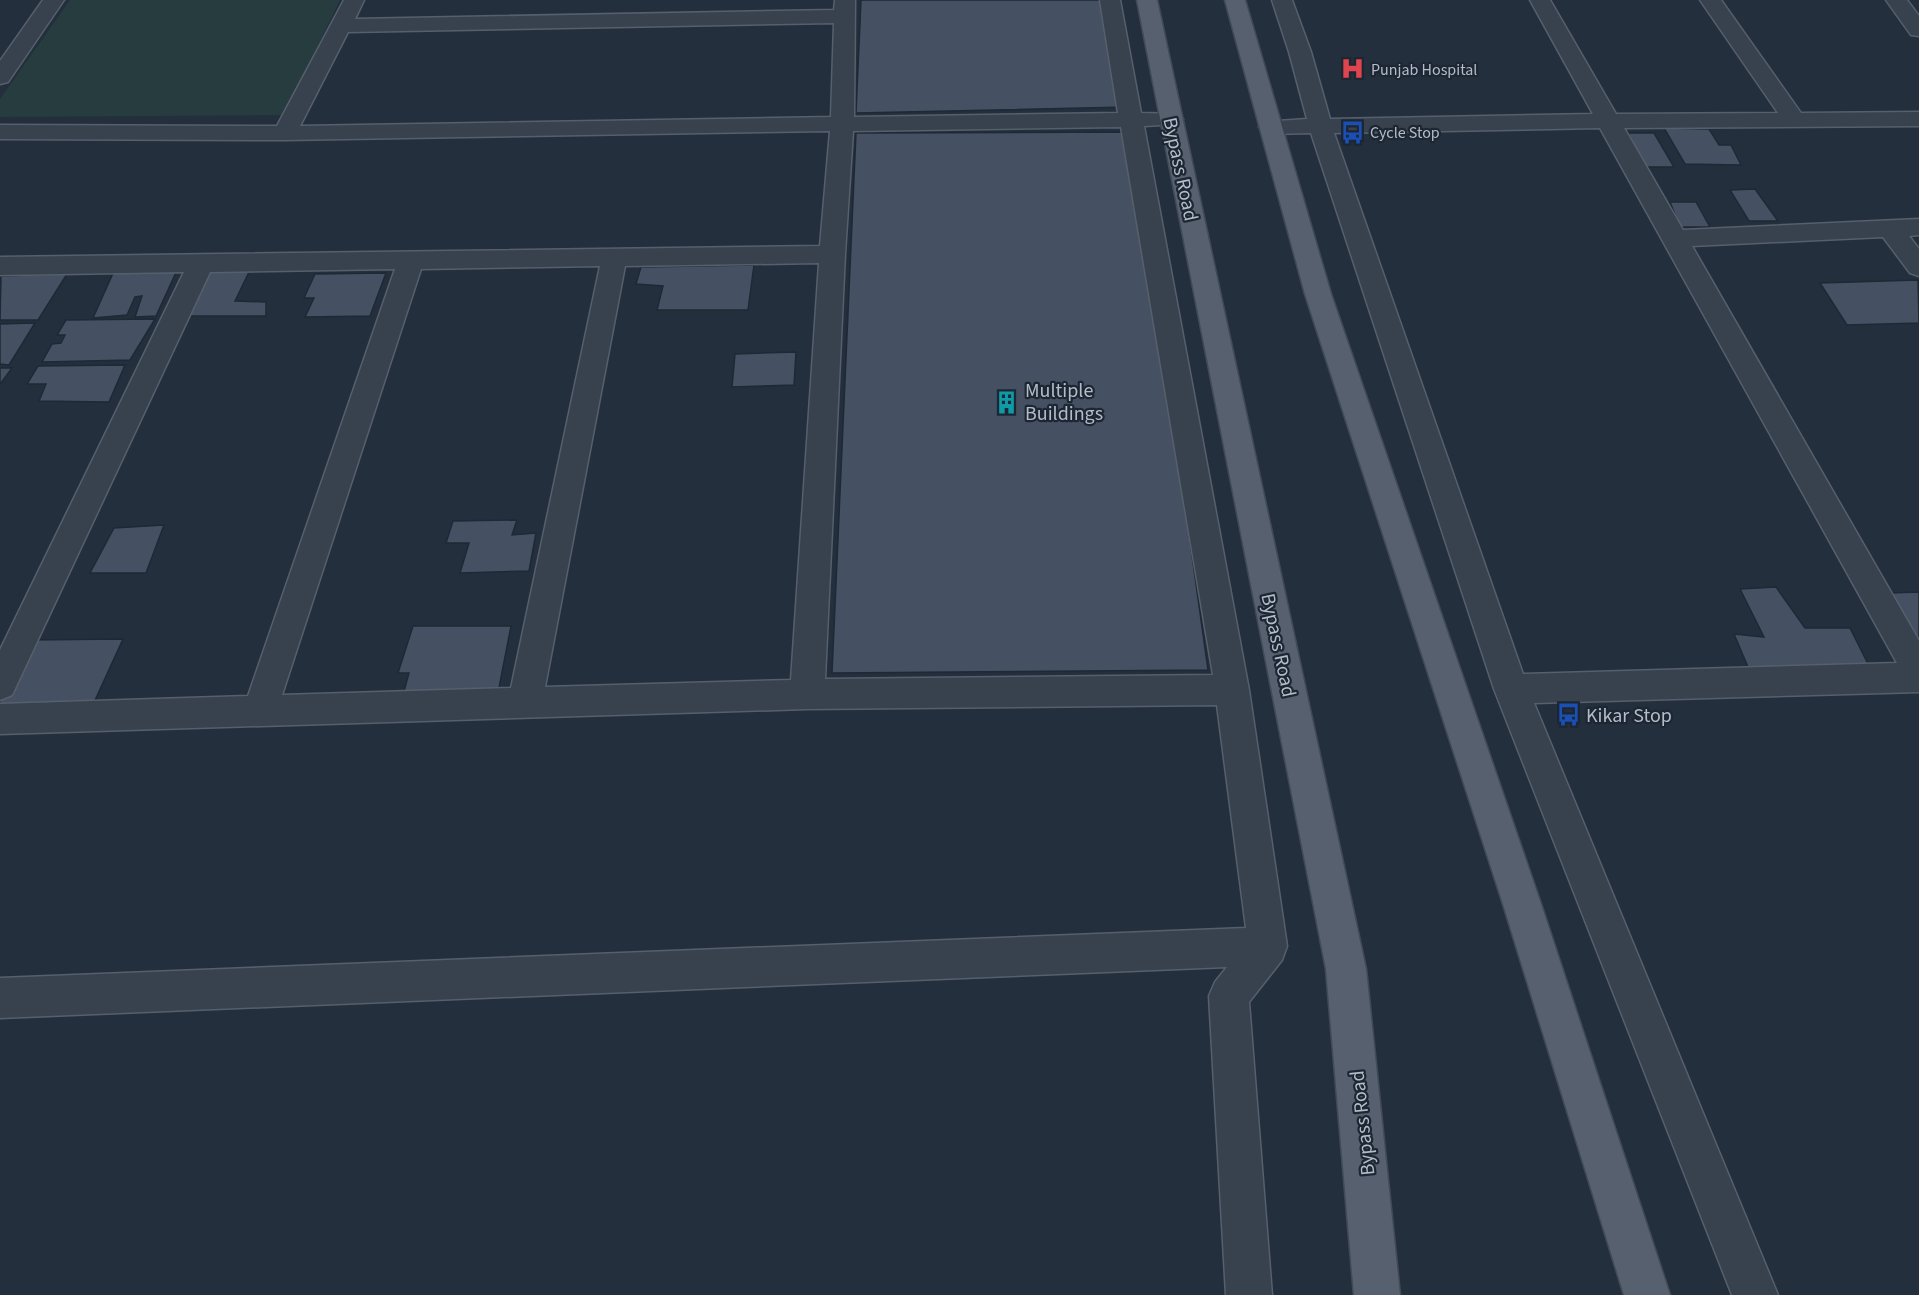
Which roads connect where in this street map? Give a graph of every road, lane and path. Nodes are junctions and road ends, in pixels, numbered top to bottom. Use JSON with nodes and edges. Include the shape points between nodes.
{"nodes":[{"id":1,"x":54,"y":0,"type":"edge"},
{"id":2,"x":354,"y":0,"type":"edge"},
{"id":3,"x":1110,"y":0,"type":"edge"},
{"id":4,"x":1147,"y":0,"type":"edge"},
{"id":5,"x":1235,"y":0,"type":"edge"},
{"id":6,"x":1282,"y":0,"type":"edge"},
{"id":7,"x":1540,"y":0,"type":"edge"},
{"id":8,"x":1710,"y":0,"type":"edge"},
{"id":9,"x":1896,"y":0,"type":"edge"},
{"id":10,"x":845,"y":8,"type":"edge"},
{"id":11,"x":339,"y":26,"type":"junction"},
{"id":12,"x":1919,"y":30,"type":"edge"},
{"id":13,"x":26,"y":37,"type":"junction"},
{"id":14,"x":0,"y":38,"type":"edge"},
{"id":15,"x":0,"y":76,"type":"edge"},
{"id":16,"x":1171,"y":119,"type":"junction"},
{"id":17,"x":1919,"y":119,"type":"edge"},
{"id":18,"x":1794,"y":120,"type":"junction"},
{"id":19,"x":1132,"y":121,"type":"junction"},
{"id":20,"x":1608,"y":121,"type":"junction"},
{"id":21,"x":842,"y":124,"type":"junction"},
{"id":22,"x":1320,"y":126,"type":"junction"},
{"id":23,"x":1271,"y":127,"type":"junction"},
{"id":24,"x":0,"y":132,"type":"edge"},
{"id":25,"x":285,"y":133,"type":"junction"},
{"id":26,"x":1919,"y":227,"type":"edge"},
{"id":27,"x":1890,"y":228,"type":"junction"},
{"id":28,"x":1675,"y":239,"type":"junction"},
{"id":29,"x":832,"y":254,"type":"junction"},
{"id":30,"x":614,"y":258,"type":"junction"},
{"id":31,"x":411,"y":260,"type":"junction"},
{"id":32,"x":201,"y":263,"type":"junction"},
{"id":33,"x":0,"y":266,"type":"edge"},
{"id":34,"x":1919,"y":267,"type":"edge"},
{"id":35,"x":1919,"y":672,"type":"edge"},
{"id":36,"x":1919,"y":678,"type":"edge"},
{"id":37,"x":0,"y":685,"type":"edge"},
{"id":38,"x":1511,"y":689,"type":"junction"},
{"id":39,"x":1232,"y":690,"type":"junction"},
{"id":40,"x":807,"y":694,"type":"junction"},
{"id":41,"x":525,"y":703,"type":"junction"},
{"id":42,"x":260,"y":711,"type":"junction"},
{"id":43,"x":0,"y":719,"type":"edge"},
{"id":44,"x":1268,"y":946,"type":"junction"},
{"id":45,"x":0,"y":998,"type":"edge"},
{"id":46,"x":1250,"y":1295,"type":"edge"},
{"id":47,"x":1377,"y":1295,"type":"edge"},
{"id":48,"x":1647,"y":1295,"type":"edge"},
{"id":49,"x":1755,"y":1295,"type":"edge"}],
"edges":[{"from":1,"to":13,"type":"street"},
{"from":2,"to":11,"type":"street"},
{"from":3,"to":19,"type":"street"},
{"from":4,"to":16,"type":"main road","name":"Bypass Road"},
{"from":5,"to":23,"type":"main road"},
{"from":6,"to":22,"type":"street"},
{"from":7,"to":20,"type":"street"},
{"from":8,"to":18,"type":"street"},
{"from":9,"to":12,"type":"street"},
{"from":10,"to":11,"type":"street"},
{"from":10,"to":21,"type":"street"},
{"from":11,"to":25,"type":"street"},
{"from":13,"to":14,"type":"street"},
{"from":13,"to":15,"type":"street"},
{"from":16,"to":19,"type":"street"},
{"from":16,"to":47,"type":"main road","name":"Bypass Road","via":[[1346,969]]},
{"from":17,"to":18,"type":"street"},
{"from":18,"to":20,"type":"street"},
{"from":19,"to":21,"type":"street"},
{"from":19,"to":39,"type":"street"},
{"from":20,"to":22,"type":"street"},
{"from":20,"to":28,"type":"street"},
{"from":21,"to":25,"type":"street"},
{"from":21,"to":29,"type":"street"},
{"from":22,"to":23,"type":"street"},
{"from":22,"to":38,"type":"street"},
{"from":23,"to":48,"type":"main road","via":[[1318,294],[1522,904]]},
{"from":24,"to":25,"type":"street"},
{"from":26,"to":27,"type":"street"},
{"from":27,"to":28,"type":"street"},
{"from":27,"to":34,"type":"street"},
{"from":28,"to":35,"type":"street"},
{"from":29,"to":30,"type":"street"},
{"from":29,"to":40,"type":"street"},
{"from":30,"to":31,"type":"street"},
{"from":30,"to":41,"type":"street"},
{"from":31,"to":32,"type":"street"},
{"from":31,"to":42,"type":"street"},
{"from":32,"to":33,"type":"street"},
{"from":32,"to":37,"type":"street"},
{"from":36,"to":38,"type":"street"},
{"from":38,"to":49,"type":"street"},
{"from":39,"to":40,"type":"street"},
{"from":39,"to":44,"type":"street"},
{"from":40,"to":41,"type":"street"},
{"from":41,"to":42,"type":"street"},
{"from":42,"to":43,"type":"street"},
{"from":44,"to":45,"type":"street"},
{"from":44,"to":46,"type":"street","via":[[1229,996]]}]}
